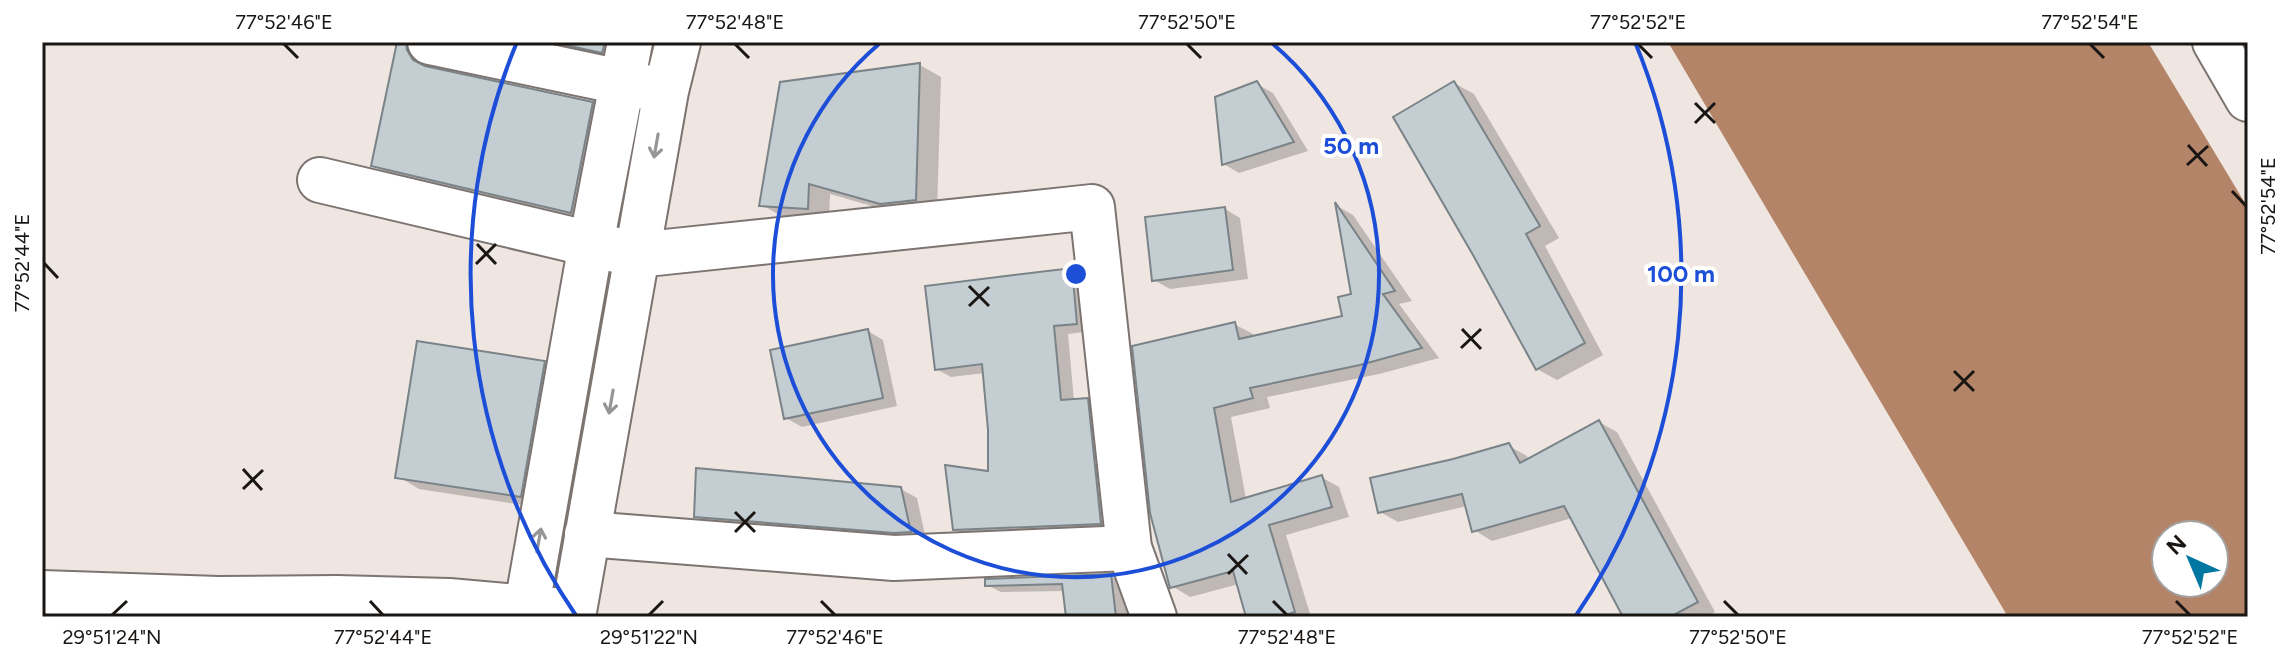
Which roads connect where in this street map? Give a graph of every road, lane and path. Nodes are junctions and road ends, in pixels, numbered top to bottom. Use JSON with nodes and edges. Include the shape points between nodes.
{"nodes":[{"id":1,"x":430,"y":42,"type":"edge"},
{"id":2,"x":678,"y":42,"type":"edge"},
{"id":3,"x":2215,"y":42,"type":"edge"},
{"id":4,"x":625,"y":62,"type":"edge"},
{"id":5,"x":666,"y":91,"type":"junction"},
{"id":6,"x":2248,"y":99,"type":"edge"},
{"id":7,"x":320,"y":180,"type":"dead end"},
{"id":8,"x":591,"y":244,"type":"junction"},
{"id":9,"x":637,"y":255,"type":"junction"},
{"id":10,"x":587,"y":534,"type":"junction"},
{"id":11,"x":1129,"y":548,"type":"junction"},
{"id":12,"x":42,"y":593,"type":"edge"},
{"id":13,"x":526,"y":612,"type":"edge"},
{"id":14,"x":573,"y":615,"type":"edge"},
{"id":15,"x":1154,"y":617,"type":"edge"}],
"edges":[{"from":1,"to":4,"type":"street"},
{"from":2,"to":5,"type":"street"},
{"from":3,"to":6,"type":"street"},
{"from":4,"to":5,"type":"street"},
{"from":4,"to":8,"type":"street"},
{"from":5,"to":9,"type":"street","one_way":true},
{"from":7,"to":8,"type":"street"},
{"from":8,"to":9,"type":"street"},
{"from":13,"to":8,"type":"street","one_way":true},
{"from":9,"to":10,"type":"street","one_way":true},
{"from":9,"to":11,"type":"street","via":[[1092,207]]},
{"from":10,"to":11,"type":"street","via":[[894,558]]},
{"from":10,"to":14,"type":"street"},
{"from":11,"to":15,"type":"street"},
{"from":12,"to":13,"type":"street","via":[[449,601]]},
{"from":13,"to":14,"type":"street"}]}
